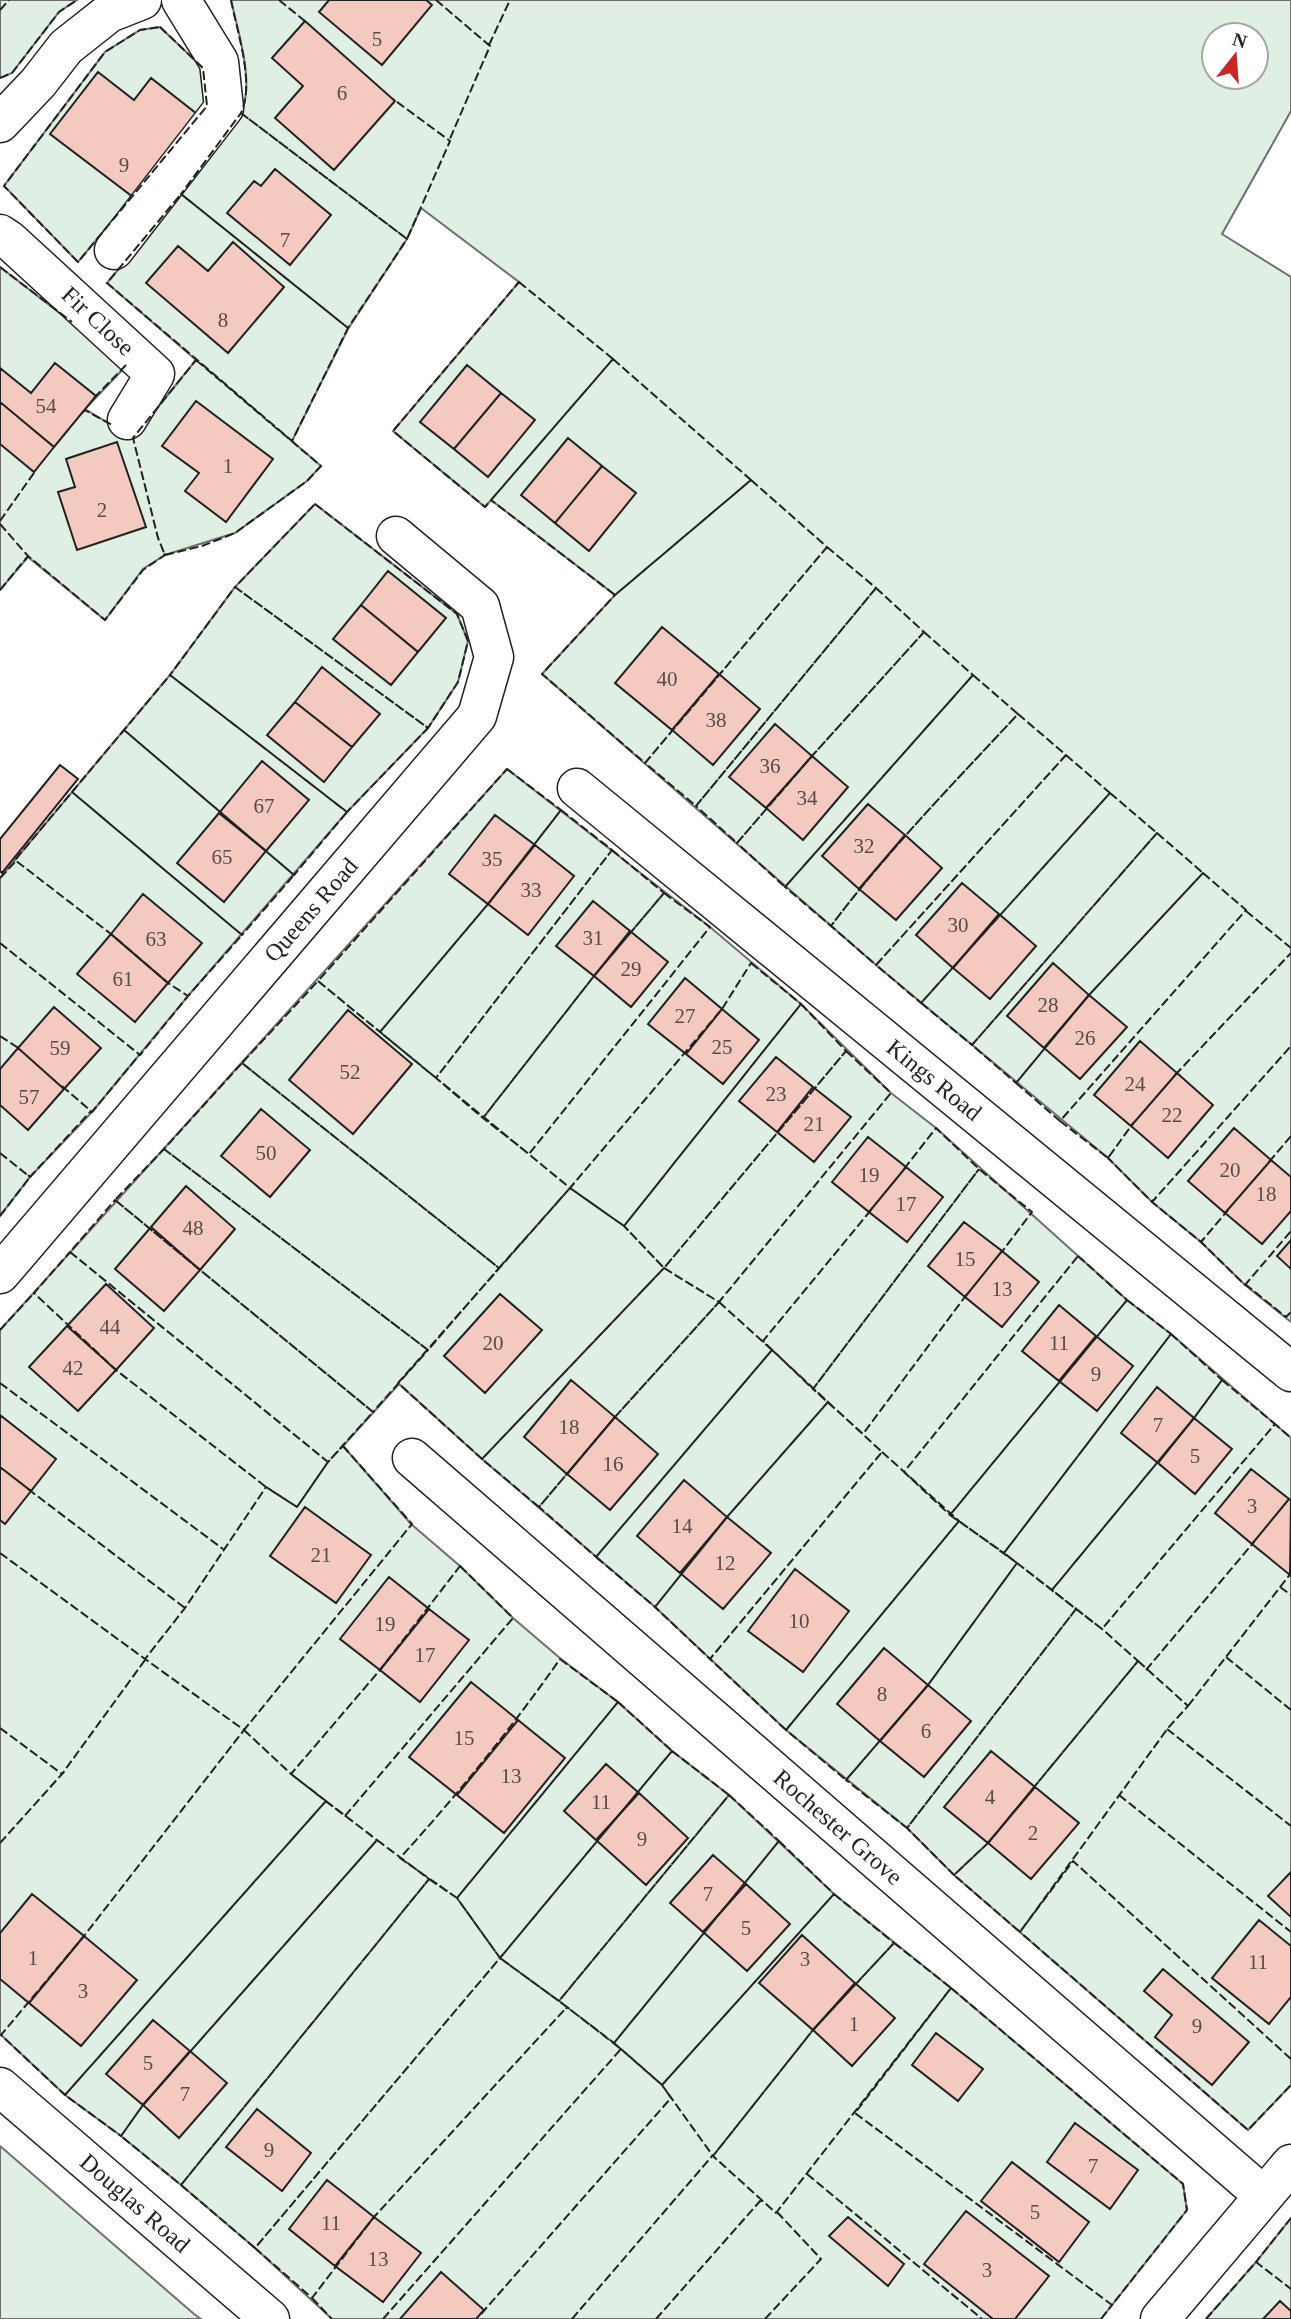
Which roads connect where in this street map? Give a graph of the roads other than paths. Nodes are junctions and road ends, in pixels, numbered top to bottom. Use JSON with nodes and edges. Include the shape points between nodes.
{"nodes":[{"id":1,"x":142,"y":0,"type":"edge"},
{"id":2,"x":181,"y":0,"type":"edge"},
{"id":3,"x":0,"y":123,"type":"edge"},
{"id":4,"x":0,"y":234,"type":"edge"},
{"id":5,"x":114,"y":250,"type":"dead end"},
{"id":6,"x":127,"y":420,"type":"dead end"},
{"id":7,"x":396,"y":536,"type":"dead end"},
{"id":8,"x":577,"y":788,"type":"dead end"},
{"id":9,"x":0,"y":1273,"type":"edge"},
{"id":10,"x":1291,"y":1372,"type":"edge"},
{"id":11,"x":412,"y":1458,"type":"dead end"},
{"id":12,"x":0,"y":2087,"type":"edge"},
{"id":13,"x":1291,"y":2164,"type":"edge"},
{"id":14,"x":1264,"y":2196,"type":"junction"},
{"id":15,"x":271,"y":2319,"type":"edge"},
{"id":16,"x":1160,"y":2319,"type":"edge"}],
"edges":[{"from":1,"to":3,"type":"street","via":[[109,13],[66,47]]},
{"from":2,"to":5,"type":"street","via":[[219,62],[223,108]]},
{"from":4,"to":6,"type":"street","name":"Fir Close","via":[[155,374]]},
{"from":7,"to":9,"type":"street","name":"Queens Road","via":[[480,606],[494,657],[477,716]]},
{"from":8,"to":10,"type":"street","name":"Kings Road"},
{"from":11,"to":14,"type":"street","name":"Rochester Grove"},
{"from":12,"to":15,"type":"street","name":"Douglas Road"},
{"from":13,"to":14,"type":"street"},
{"from":14,"to":16,"type":"street"}]}
